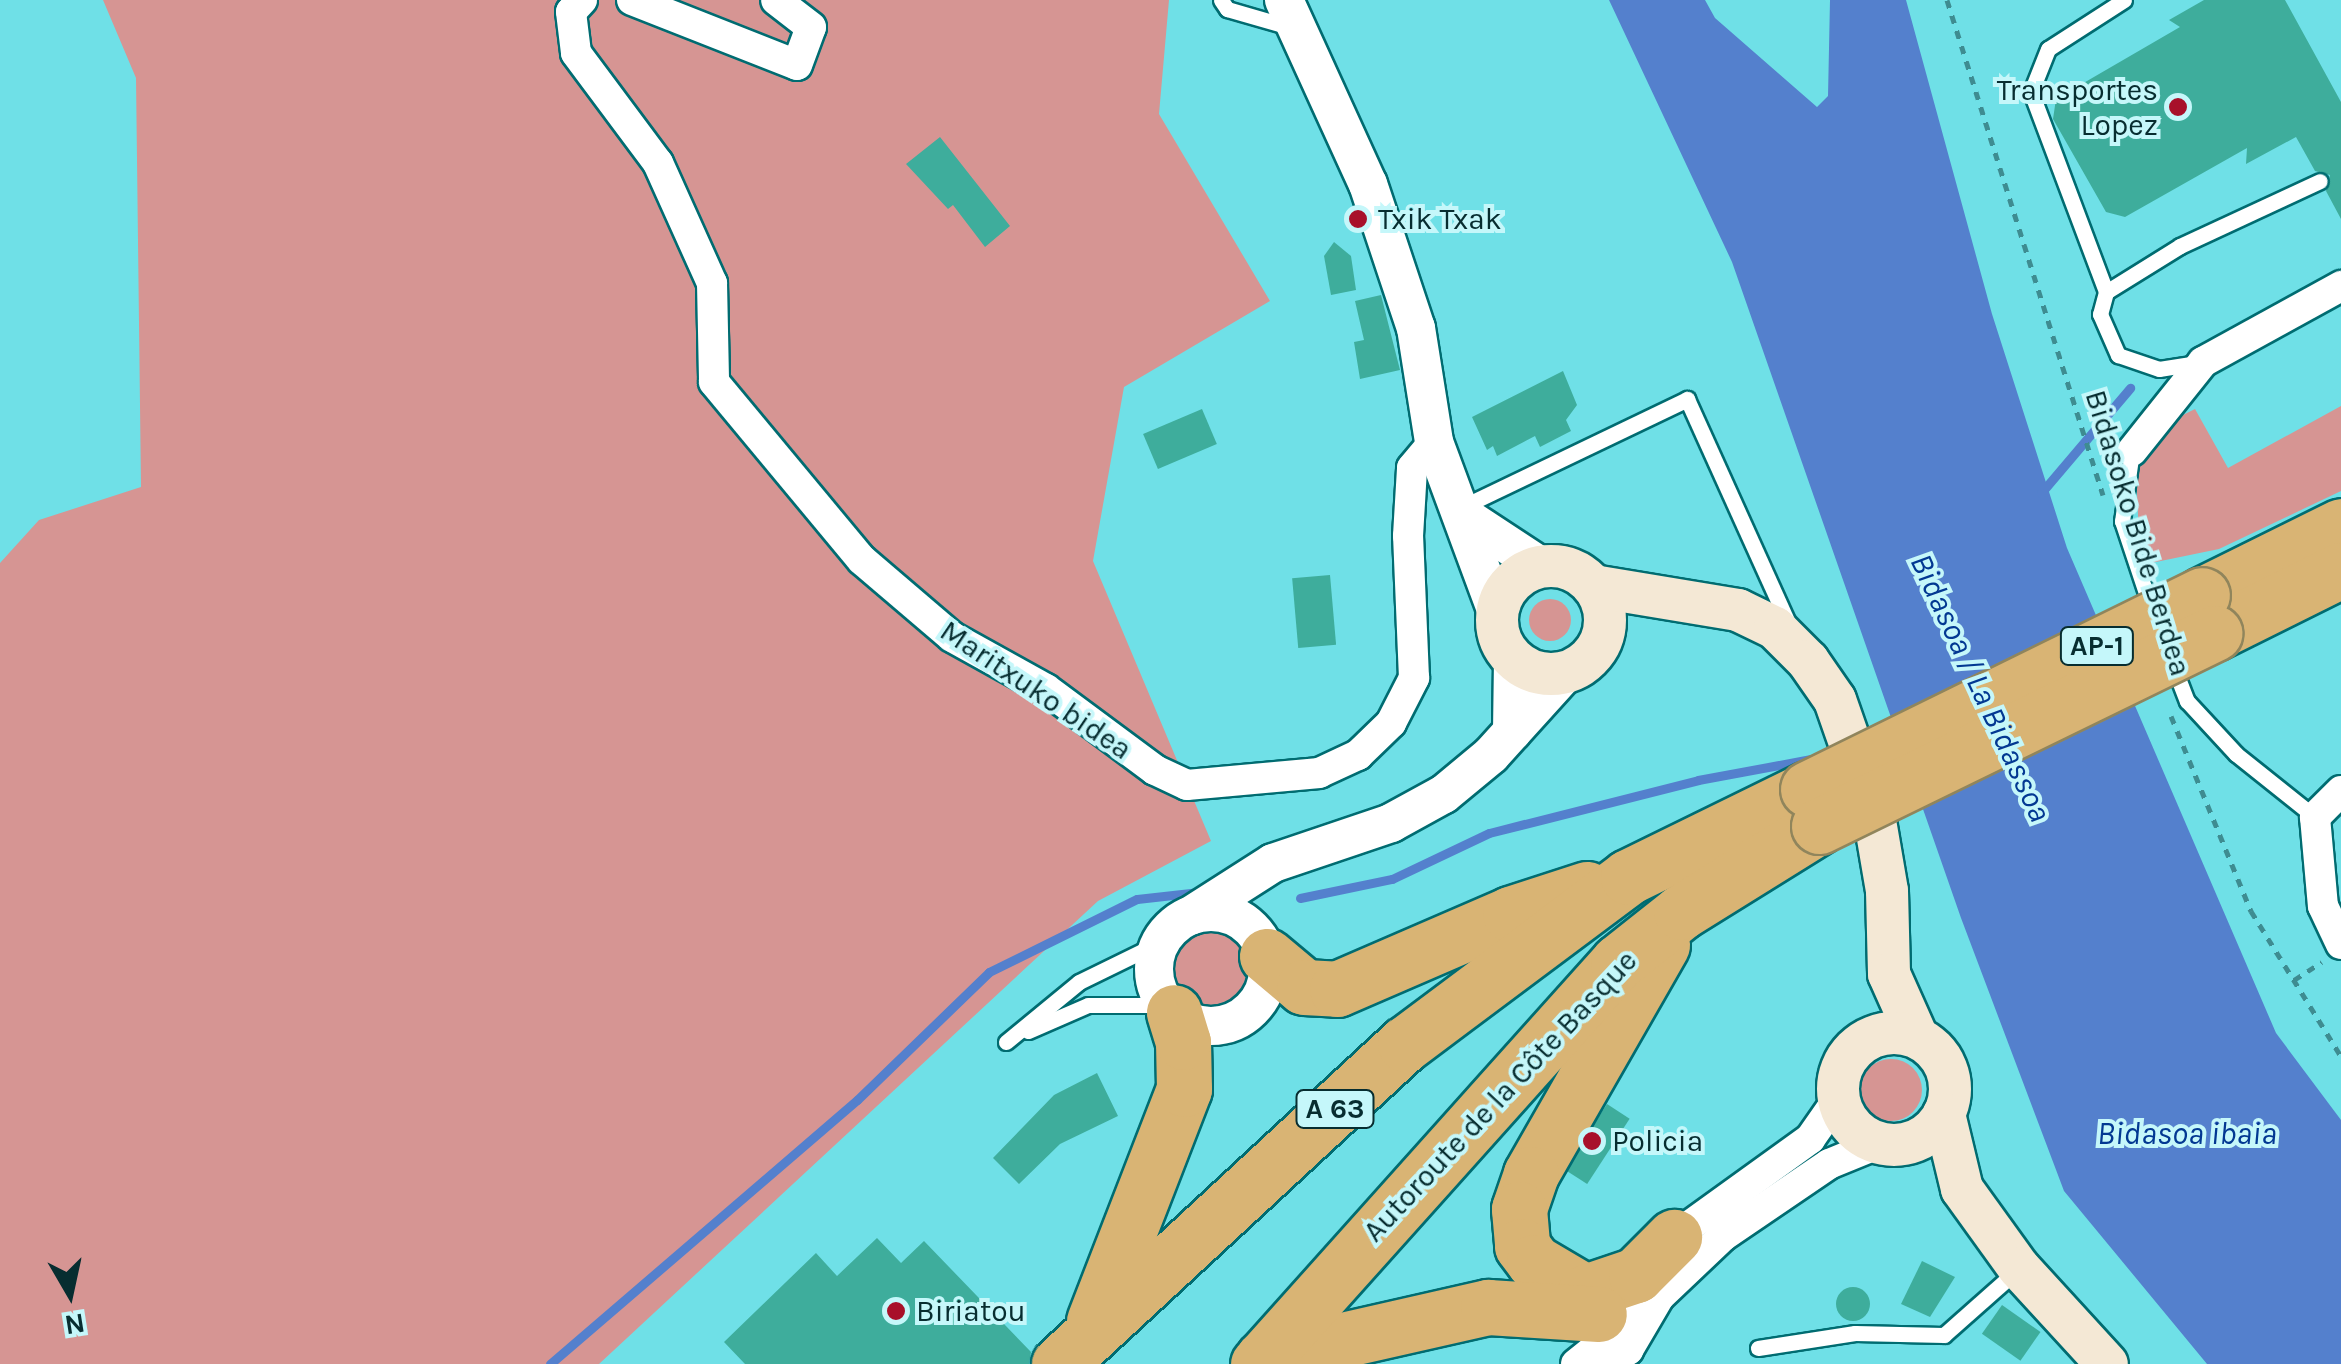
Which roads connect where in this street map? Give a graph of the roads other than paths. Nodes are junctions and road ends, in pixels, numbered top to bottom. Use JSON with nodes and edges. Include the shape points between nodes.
{"nodes":[{"id":1,"x":582,"y":0,"type":"edge"},
{"id":2,"x":632,"y":0,"type":"edge"},
{"id":3,"x":776,"y":0,"type":"edge"},
{"id":4,"x":1220,"y":0,"type":"edge"},
{"id":5,"x":2124,"y":0,"type":"edge"},
{"id":6,"x":1291,"y":14,"type":"edge"},
{"id":7,"x":2320,"y":180,"type":"dead end"},
{"id":8,"x":2341,"y":286,"type":"edge"},
{"id":9,"x":2106,"y":292,"type":"junction"},
{"id":10,"x":2203,"y":362,"type":"junction"},
{"id":11,"x":1434,"y":442,"type":"junction"},
{"id":12,"x":2132,"y":451,"type":"joint"},
{"id":13,"x":1462,"y":512,"type":"junction"},
{"id":14,"x":2341,"y":526,"type":"edge"},
{"id":15,"x":1540,"y":566,"type":"junction"},
{"id":16,"x":2341,"y":570,"type":"edge"},
{"id":17,"x":1594,"y":586,"type":"junction"},
{"id":18,"x":1690,"y":604,"type":"junction"},
{"id":19,"x":1497,"y":612,"type":"junction"},
{"id":20,"x":2208,"y":614,"type":"junction"},
{"id":21,"x":1602,"y":636,"type":"junction"},
{"id":22,"x":1802,"y":654,"type":"junction"},
{"id":23,"x":1513,"y":658,"type":"junction"},
{"id":24,"x":1567,"y":671,"type":"junction"},
{"id":25,"x":1998,"y":716,"type":"joint"},
{"id":26,"x":1512,"y":732,"type":"junction"},
{"id":27,"x":2341,"y":792,"type":"edge"},
{"id":28,"x":1813,"y":807,"type":"junction"},
{"id":29,"x":2315,"y":817,"type":"junction"},
{"id":30,"x":1303,"y":851,"type":"junction"},
{"id":31,"x":1628,"y":876,"type":"junction"},
{"id":32,"x":1681,"y":912,"type":"junction"},
{"id":33,"x":1190,"y":916,"type":"junction"},
{"id":34,"x":1161,"y":942,"type":"junction"},
{"id":35,"x":1264,"y":949,"type":"junction"},
{"id":36,"x":2336,"y":950,"type":"edge"},
{"id":37,"x":1889,"y":974,"type":"junction"},
{"id":38,"x":1171,"y":1008,"type":"junction"},
{"id":39,"x":1917,"y":1037,"type":"junction"},
{"id":40,"x":1859,"y":1044,"type":"junction"},
{"id":41,"x":1838,"y":1099,"type":"junction"},
{"id":42,"x":1944,"y":1114,"type":"junction"},
{"id":43,"x":1890,"y":1144,"type":"junction"},
{"id":44,"x":1962,"y":1189,"type":"junction"},
{"id":45,"x":1674,"y":1237,"type":"junction"},
{"id":46,"x":2019,"y":1268,"type":"junction"},
{"id":47,"x":1648,"y":1302,"type":"junction"},
{"id":48,"x":1758,"y":1348,"type":"dead end"},
{"id":49,"x":1074,"y":1349,"type":"edge"},
{"id":50,"x":1261,"y":1361,"type":"edge"},
{"id":51,"x":1576,"y":1364,"type":"edge"},
{"id":52,"x":1602,"y":1364,"type":"edge"},
{"id":53,"x":2107,"y":1364,"type":"edge"}],
"edges":[{"from":1,"to":11,"type":"street","name":"Maritxuko bidea","via":[[570,12],[576,53],[658,163],[712,283],[714,382],[862,560],[952,637],[1046,690],[1155,770],[1187,785],[1319,773],[1358,755],[1391,723],[1414,678],[1412,468]]},
{"from":2,"to":3,"type":"street","via":[[797,64],[811,28]]},
{"from":4,"to":6,"type":"lane","via":[[1226,9]]},
{"from":5,"to":9,"type":"lane","via":[[2048,49],[2032,92]]},
{"from":6,"to":11,"type":"street","via":[[1368,184],[1404,292]]},
{"from":7,"to":9,"type":"lane","via":[[2180,246]]},
{"from":8,"to":10,"type":"street"},
{"from":9,"to":10,"type":"lane","via":[[2100,314],[2118,355],[2160,368]]},
{"from":10,"to":12,"type":"street"},
{"from":11,"to":13,"type":"street"},
{"from":12,"to":29,"type":"lane","via":[[2122,520],[2186,701],[2236,754]]},
{"from":13,"to":15,"type":"street"},
{"from":13,"to":19,"type":"street"},
{"from":13,"to":22,"type":"lane","via":[[1687,400]]},
{"from":14,"to":20,"type":"highway","number":"AP-1"},
{"from":15,"to":17,"type":"main road","via":[[1570,569]]},
{"from":15,"to":19,"type":"main road","via":[[1512,582]]},
{"from":16,"to":20,"type":"highway","number":"AP-1"},
{"from":17,"to":18,"type":"main road"},
{"from":17,"to":21,"type":"main road","via":[[1602,602]]},
{"from":18,"to":21,"type":"main road"},
{"from":18,"to":22,"type":"main road","via":[[1738,610],[1775,628]]},
{"from":19,"to":23,"type":"main road","via":[[1500,637]]},
{"from":20,"to":25,"type":"highway","number":"AP-1","bridge":true},
{"from":21,"to":24,"type":"main road","via":[[1589,658]]},
{"from":22,"to":37,"type":"main road","via":[[1835,700],[1872,809],[1887,891]]},
{"from":23,"to":24,"type":"main road","via":[[1544,674]]},
{"from":23,"to":26,"type":"street"},
{"from":24,"to":26,"type":"street"},
{"from":25,"to":28,"type":"highway","number":"A 63","bridge":true},
{"from":26,"to":30,"type":"street","via":[[1468,776],[1418,810]]},
{"from":27,"to":29,"type":"street"},
{"from":28,"to":31,"type":"highway","number":"A 63"},
{"from":28,"to":32,"type":"highway","name":"Autoroute de la Côte Basque","number":"A 63"},
{"from":29,"to":36,"type":"street","via":[[2322,906]]},
{"from":30,"to":33,"type":"street","via":[[1244,878]]},
{"from":30,"to":35,"type":"street","via":[[1268,893]]},
{"from":31,"to":35,"type":"highway","via":[[1510,914],[1338,989],[1304,987]]},
{"from":31,"to":49,"type":"highway","number":"A 63","via":[[1405,1044]]},
{"from":32,"to":45,"type":"highway","via":[[1518,1208],[1522,1246],[1534,1262],[1585,1292],[1636,1275]]},
{"from":32,"to":50,"type":"highway","name":"Autoroute de la Côte Basque","number":"A 63","via":[[1618,962],[1554,1030]]},
{"from":33,"to":34,"type":"street"},
{"from":33,"to":35,"type":"street","via":[[1224,913]]},
{"from":34,"to":38,"type":"street","via":[[1154,974]]},
{"from":34,"to":38,"type":"lane","via":[[1078,982],[1006,1042],[1088,1005]]},
{"from":35,"to":38,"type":"street","via":[[1264,991],[1241,1018],[1207,1026]]},
{"from":37,"to":39,"type":"main road"},
{"from":37,"to":40,"type":"main road"},
{"from":38,"to":49,"type":"highway","via":[[1184,1089]]},
{"from":39,"to":40,"type":"main road","via":[[1887,1032]]},
{"from":39,"to":42,"type":"main road","via":[[1947,1070]]},
{"from":40,"to":41,"type":"main road","via":[[1841,1069]]},
{"from":41,"to":43,"type":"main road","via":[[1852,1127]]},
{"from":41,"to":45,"type":"street","via":[[1800,1147]]},
{"from":42,"to":43,"type":"main road","via":[[1926,1135]]},
{"from":42,"to":44,"type":"main road"},
{"from":43,"to":44,"type":"main road"},
{"from":43,"to":47,"type":"street","via":[[1830,1164],[1722,1236]]},
{"from":44,"to":46,"type":"main road"},
{"from":45,"to":47,"type":"street"},
{"from":46,"to":48,"type":"lane","via":[[1944,1336],[1854,1334]]},
{"from":46,"to":53,"type":"main road"},
{"from":47,"to":50,"type":"highway","via":[[1586,1316],[1488,1306]]},
{"from":47,"to":51,"type":"street"},
{"from":47,"to":52,"type":"street","via":[[1644,1333]]}]}
